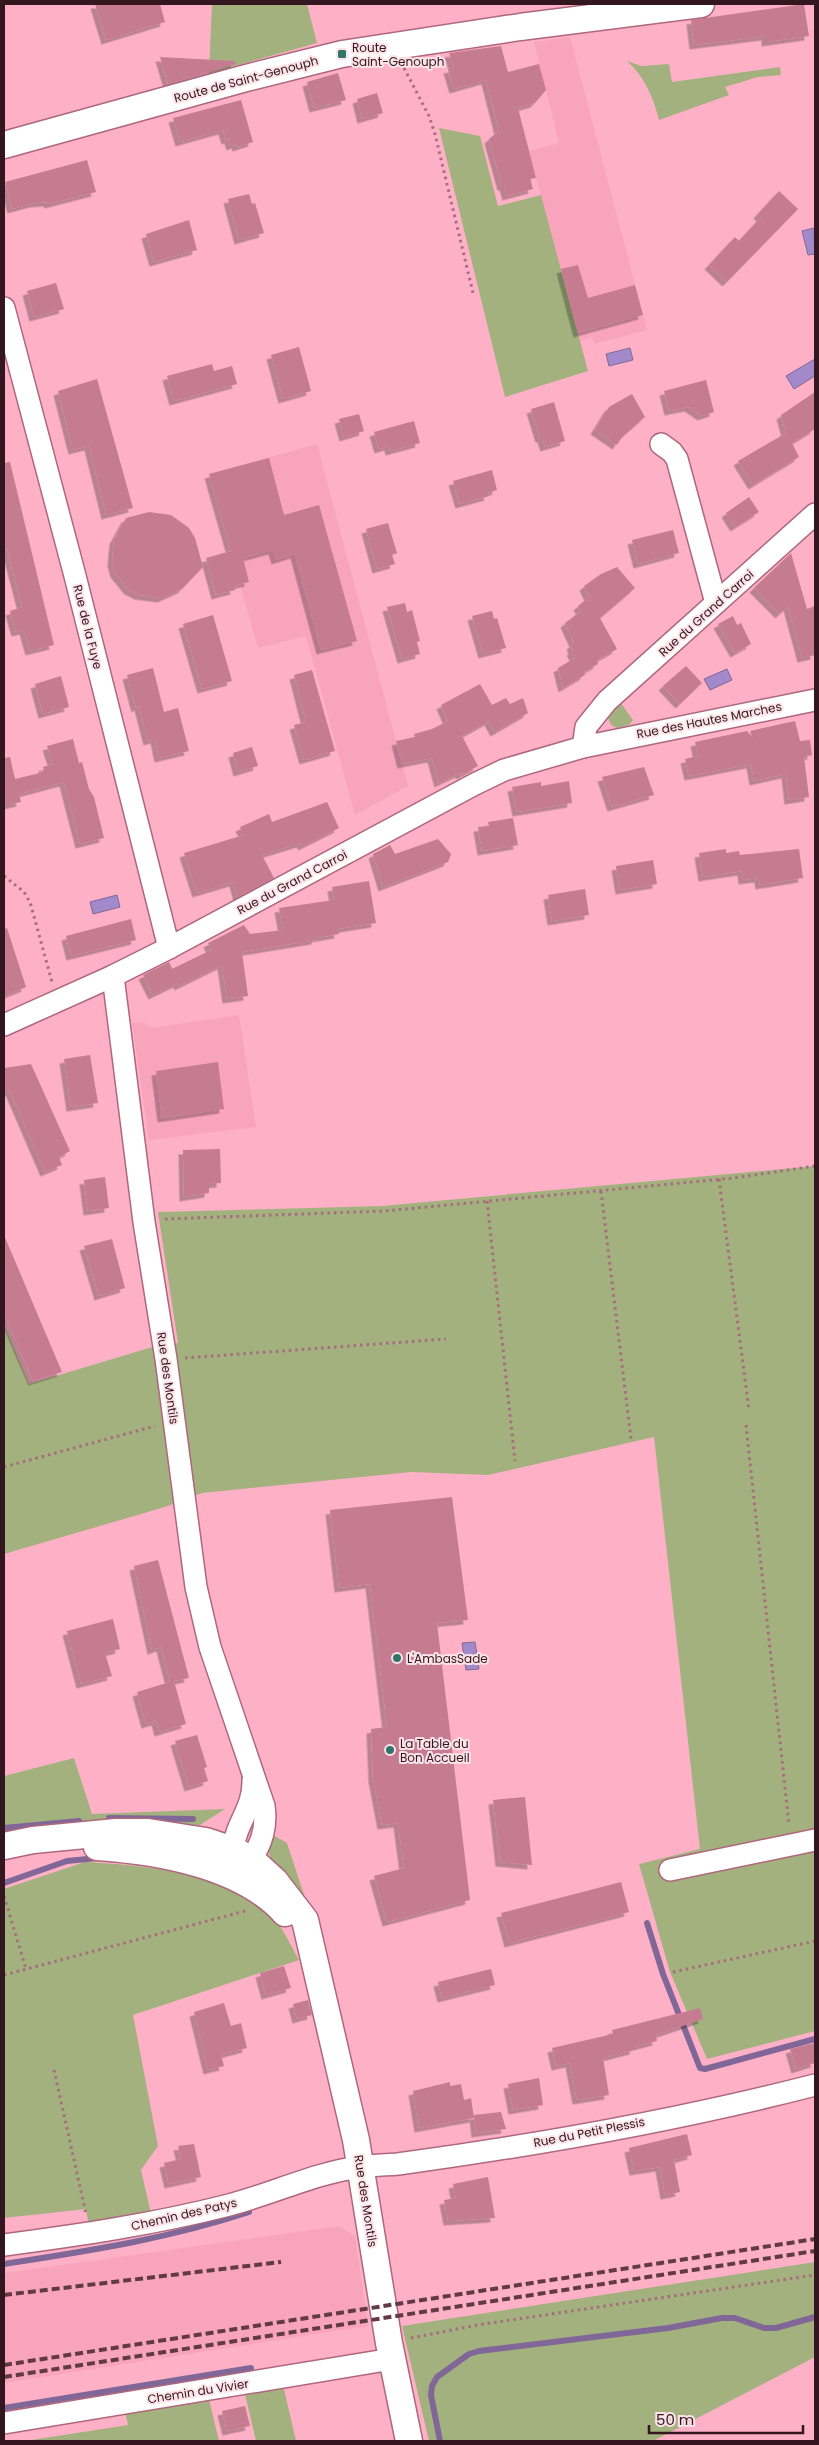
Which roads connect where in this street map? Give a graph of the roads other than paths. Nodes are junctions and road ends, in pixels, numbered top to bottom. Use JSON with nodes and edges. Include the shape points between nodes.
{"nodes":[{"id":1,"x":701,"y":4,"type":"edge"},
{"id":2,"x":4,"y":145,"type":"edge"},
{"id":3,"x":4,"y":308,"type":"edge"},
{"id":4,"x":661,"y":444,"type":"dead end"},
{"id":5,"x":815,"y":514,"type":"edge"},
{"id":6,"x":716,"y":603,"type":"junction"},
{"id":7,"x":815,"y":700,"type":"edge"},
{"id":8,"x":593,"y":745,"type":"junction"},
{"id":9,"x":168,"y":948,"type":"junction"},
{"id":10,"x":112,"y":976,"type":"junction"},
{"id":11,"x":4,"y":1025,"type":"edge"},
{"id":12,"x":252,"y":1773,"type":"junction"},
{"id":13,"x":241,"y":1821,"type":"junction"},
{"id":14,"x":815,"y":1840,"type":"edge"},
{"id":15,"x":206,"y":1841,"type":"junction"},
{"id":16,"x":4,"y":1847,"type":"edge"},
{"id":17,"x":122,"y":1849,"type":"junction"},
{"id":18,"x":239,"y":1856,"type":"junction"},
{"id":19,"x":670,"y":1870,"type":"dead end"},
{"id":20,"x":249,"y":1899,"type":"junction"},
{"id":21,"x":315,"y":1963,"type":"junction"},
{"id":22,"x":815,"y":2085,"type":"edge"},
{"id":23,"x":360,"y":2167,"type":"junction"},
{"id":24,"x":4,"y":2245,"type":"edge"},
{"id":25,"x":390,"y":2351,"type":"junction"},
{"id":26,"x":4,"y":2422,"type":"edge"},
{"id":27,"x":409,"y":2441,"type":"edge"}],
"edges":[{"from":1,"to":2,"type":"street","name":"Route de Saint-Genouph","via":[[342,54]]},
{"from":3,"to":9,"type":"street","name":"Rue de la Fuye"},
{"from":4,"to":6,"type":"street","via":[[677,459]]},
{"from":5,"to":6,"type":"street","name":"Rue du Grand Carroi"},
{"from":6,"to":8,"type":"street","name":"Rue du Grand Carroi","via":[[606,701],[597,712]]},
{"from":7,"to":8,"type":"street","name":"Rue des Hautes Marches"},
{"from":8,"to":9,"type":"street","name":"Rue du Grand Carroi","via":[[504,770]]},
{"from":9,"to":10,"type":"street","name":"Rue du Grand Carroi"},
{"from":10,"to":11,"type":"street","name":"Rue du Grand Carroi"},
{"from":10,"to":12,"type":"street","name":"Rue des Montils","via":[[196,1587],[210,1647]]},
{"from":12,"to":13,"type":"street","name":"Rue des Montils","via":[[251,1804]]},
{"from":12,"to":18,"type":"street","name":"Rue des Montils","via":[[265,1814],[261,1841]]},
{"from":13,"to":15,"type":"street","via":[[227,1833]]},
{"from":13,"to":18,"type":"street","name":"Rue des Montils","via":[[236,1830]]},
{"from":14,"to":19,"type":"street"},
{"from":15,"to":16,"type":"street","via":[[148,1832],[116,1832],[33,1840]]},
{"from":15,"to":18,"type":"street"},
{"from":16,"to":17,"type":"street","via":[[49,1845]]},
{"from":17,"to":18,"type":"street","via":[[140,1845],[162,1846],[225,1863]]},
{"from":17,"to":20,"type":"street","via":[[196,1864]]},
{"from":18,"to":20,"type":"street","name":"Rue des Montils","via":[[242,1880]]},
{"from":18,"to":21,"type":"street","name":"Rue des Montils","via":[[275,1881],[305,1920]]},
{"from":20,"to":21,"type":"street","name":"Rue des Montils","via":[[265,1894],[289,1918]]},
{"from":21,"to":23,"type":"street","name":"Rue des Montils","via":[[348,2100]]},
{"from":22,"to":23,"type":"street","name":"Rue du Petit Plessis","via":[[724,2107],[517,2146]]},
{"from":23,"to":24,"type":"street","name":"Chemin des Patys","via":[[230,2205],[90,2234]]},
{"from":23,"to":25,"type":"street","name":"Rue des Montils"},
{"from":25,"to":26,"type":"street","name":"Chemin du Vivier"},
{"from":25,"to":27,"type":"street","name":"Rue des Montils"}]}
